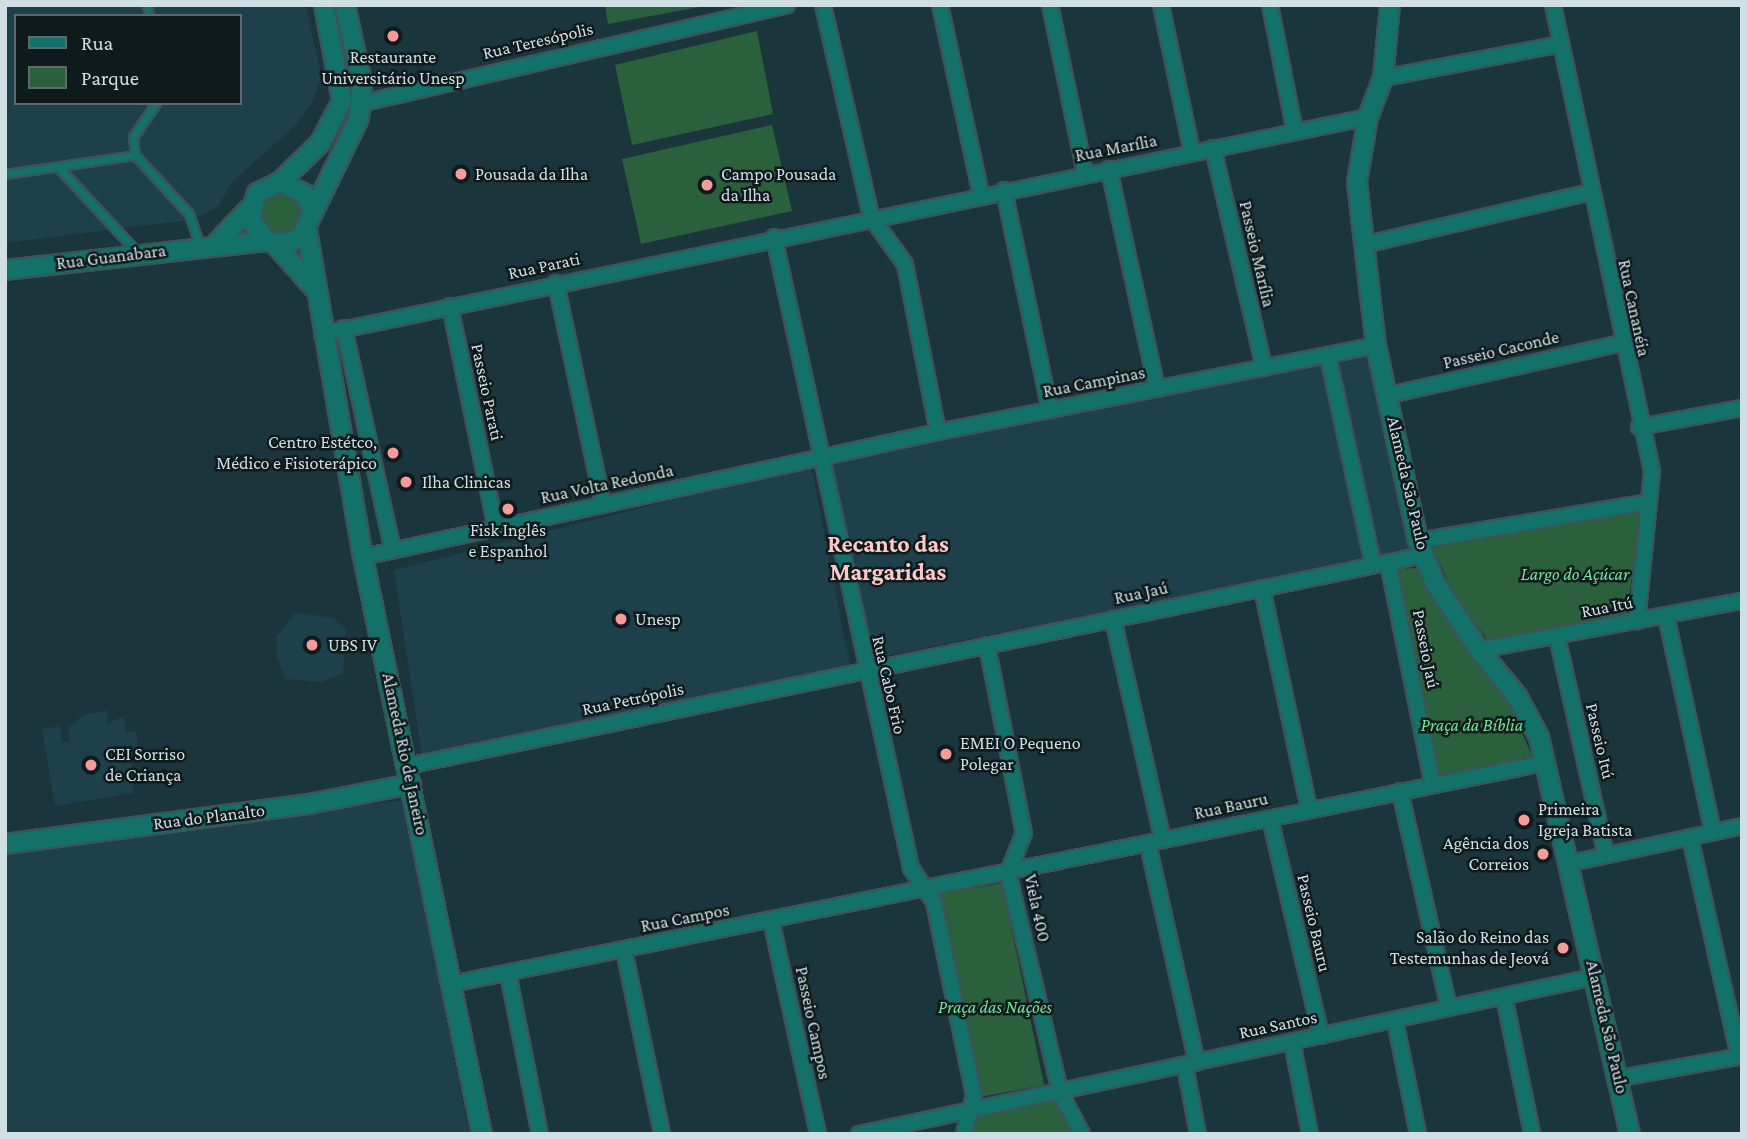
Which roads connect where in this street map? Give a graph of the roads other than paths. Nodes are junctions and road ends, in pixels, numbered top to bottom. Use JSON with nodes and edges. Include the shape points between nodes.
{"nodes":[{"id":1,"x":324,"y":5,"type":"edge"},
{"id":2,"x":345,"y":5,"type":"edge"},
{"id":3,"x":787,"y":5,"type":"edge"},
{"id":4,"x":824,"y":5,"type":"edge"},
{"id":5,"x":940,"y":5,"type":"edge"},
{"id":6,"x":1051,"y":5,"type":"edge"},
{"id":7,"x":1161,"y":5,"type":"edge"},
{"id":8,"x":1270,"y":5,"type":"edge"},
{"id":9,"x":1390,"y":5,"type":"edge"},
{"id":10,"x":1553,"y":5,"type":"edge"},
{"id":11,"x":721,"y":12,"type":"edge"},
{"id":12,"x":1560,"y":44,"type":"junction"},
{"id":13,"x":1382,"y":78,"type":"junction"},
{"id":14,"x":363,"y":103,"type":"junction"},
{"id":15,"x":155,"y":105,"type":"edge"},
{"id":16,"x":1368,"y":117,"type":"junction"},
{"id":17,"x":1296,"y":132,"type":"junction"},
{"id":18,"x":1213,"y":148,"type":"junction"},
{"id":19,"x":1192,"y":152,"type":"junction"},
{"id":20,"x":135,"y":155,"type":"junction"},
{"id":21,"x":59,"y":168,"type":"junction"},
{"id":22,"x":1109,"y":169,"type":"junction"},
{"id":23,"x":1086,"y":173,"type":"junction"},
{"id":24,"x":5,"y":174,"type":"edge"},
{"id":25,"x":280,"y":182,"type":"junction"},
{"id":26,"x":1004,"y":190,"type":"junction"},
{"id":27,"x":1590,"y":192,"type":"junction"},
{"id":28,"x":981,"y":195,"type":"junction"},
{"id":29,"x":249,"y":209,"type":"junction"},
{"id":30,"x":312,"y":211,"type":"junction"},
{"id":31,"x":871,"y":216,"type":"junction"},
{"id":32,"x":307,"y":230,"type":"junction"},
{"id":33,"x":774,"y":237,"type":"junction"},
{"id":34,"x":270,"y":242,"type":"junction"},
{"id":35,"x":209,"y":244,"type":"junction"},
{"id":36,"x":1363,"y":245,"type":"junction"},
{"id":37,"x":138,"y":253,"type":"junction"},
{"id":38,"x":5,"y":270,"type":"edge"},
{"id":39,"x":556,"y":283,"type":"junction"},
{"id":40,"x":316,"y":291,"type":"junction"},
{"id":41,"x":450,"y":306,"type":"junction"},
{"id":42,"x":344,"y":328,"type":"junction"},
{"id":43,"x":322,"y":334,"type":"junction"},
{"id":44,"x":1622,"y":343,"type":"junction"},
{"id":45,"x":1376,"y":345,"type":"junction"},
{"id":46,"x":1328,"y":356,"type":"junction"},
{"id":47,"x":1264,"y":368,"type":"junction"},
{"id":48,"x":1157,"y":389,"type":"junction"},
{"id":49,"x":1389,"y":395,"type":"junction"},
{"id":50,"x":1742,"y":408,"type":"edge"},
{"id":51,"x":1051,"y":410,"type":"junction"},
{"id":52,"x":1639,"y":427,"type":"junction"},
{"id":53,"x":938,"y":432,"type":"junction"},
{"id":54,"x":819,"y":458,"type":"junction"},
{"id":55,"x":1649,"y":502,"type":"junction"},
{"id":56,"x":603,"y":505,"type":"junction"},
{"id":57,"x":496,"y":528,"type":"junction"},
{"id":58,"x":1421,"y":548,"type":"junction"},
{"id":59,"x":393,"y":550,"type":"junction"},
{"id":60,"x":363,"y":556,"type":"junction"},
{"id":61,"x":1388,"y":562,"type":"junction"},
{"id":62,"x":1373,"y":565,"type":"junction"},
{"id":63,"x":1262,"y":588,"type":"junction"},
{"id":64,"x":1742,"y":601,"type":"edge"},
{"id":65,"x":1666,"y":615,"type":"junction"},
{"id":66,"x":1113,"y":619,"type":"junction"},
{"id":67,"x":1637,"y":621,"type":"junction"},
{"id":68,"x":1557,"y":636,"type":"junction"},
{"id":69,"x":987,"y":645,"type":"junction"},
{"id":70,"x":1479,"y":650,"type":"junction"},
{"id":71,"x":866,"y":670,"type":"junction"},
{"id":72,"x":1544,"y":763,"type":"junction"},
{"id":73,"x":409,"y":775,"type":"junction"},
{"id":74,"x":1433,"y":785,"type":"junction"},
{"id":75,"x":1399,"y":791,"type":"junction"},
{"id":76,"x":1309,"y":810,"type":"junction"},
{"id":77,"x":1270,"y":818,"type":"junction"},
{"id":78,"x":1742,"y":826,"type":"edge"},
{"id":79,"x":1713,"y":832,"type":"junction"},
{"id":80,"x":1690,"y":837,"type":"junction"},
{"id":81,"x":1163,"y":840,"type":"junction"},
{"id":82,"x":5,"y":844,"type":"edge"},
{"id":83,"x":1148,"y":844,"type":"junction"},
{"id":84,"x":1606,"y":855,"type":"junction"},
{"id":85,"x":1571,"y":863,"type":"junction"},
{"id":86,"x":1008,"y":873,"type":"junction"},
{"id":87,"x":926,"y":888,"type":"junction"},
{"id":88,"x":771,"y":920,"type":"junction"},
{"id":89,"x":624,"y":950,"type":"junction"},
{"id":90,"x":508,"y":973,"type":"junction"},
{"id":91,"x":1594,"y":977,"type":"junction"},
{"id":92,"x":451,"y":984,"type":"junction"},
{"id":93,"x":1504,"y":996,"type":"junction"},
{"id":94,"x":1449,"y":1008,"type":"junction"},
{"id":95,"x":1395,"y":1020,"type":"junction"},
{"id":96,"x":1321,"y":1036,"type":"junction"},
{"id":97,"x":1292,"y":1042,"type":"junction"},
{"id":98,"x":1740,"y":1056,"type":"edge"},
{"id":99,"x":1191,"y":1064,"type":"junction"},
{"id":100,"x":1620,"y":1078,"type":"junction"},
{"id":101,"x":1060,"y":1092,"type":"junction"},
{"id":102,"x":970,"y":1113,"type":"junction"},
{"id":103,"x":482,"y":1134,"type":"edge"},
{"id":104,"x":540,"y":1134,"type":"edge"},
{"id":105,"x":662,"y":1134,"type":"edge"},
{"id":106,"x":818,"y":1134,"type":"edge"},
{"id":107,"x":859,"y":1134,"type":"edge"},
{"id":108,"x":964,"y":1134,"type":"edge"},
{"id":109,"x":1082,"y":1134,"type":"edge"},
{"id":110,"x":1198,"y":1134,"type":"edge"},
{"id":111,"x":1310,"y":1134,"type":"edge"},
{"id":112,"x":1418,"y":1134,"type":"edge"},
{"id":113,"x":1532,"y":1134,"type":"edge"},
{"id":114,"x":1630,"y":1134,"type":"edge"}],
"edges":[{"from":1,"to":25,"type":"street","via":[[342,101],[320,142]]},
{"from":2,"to":14,"type":"street"},
{"from":3,"to":11,"type":"street","name":"Rua Teresópolis"},
{"from":4,"to":31,"type":"street"},
{"from":5,"to":28,"type":"street"},
{"from":6,"to":23,"type":"street"},
{"from":7,"to":19,"type":"street"},
{"from":8,"to":17,"type":"street"},
{"from":9,"to":13,"type":"street","name":"Alameda São Paulo"},
{"from":10,"to":12,"type":"street","name":"Rua Cananéia"},
{"from":11,"to":14,"type":"street","name":"Rua Teresópolis"},
{"from":12,"to":13,"type":"street"},
{"from":12,"to":27,"type":"street","name":"Rua Cananéia"},
{"from":13,"to":16,"type":"street","name":"Alameda São Paulo"},
{"from":14,"to":30,"type":"street","name":"Alameda Rio de Janeiro"},
{"from":15,"to":20,"type":"lane","via":[[133,137]]},
{"from":16,"to":17,"type":"street","name":"Rua Marília"},
{"from":16,"to":36,"type":"street","name":"Alameda São Paulo","via":[[1357,183]]},
{"from":17,"to":18,"type":"street","name":"Rua Marília"},
{"from":18,"to":19,"type":"street","name":"Rua Marília"},
{"from":18,"to":47,"type":"street","name":"Passeio Marília"},
{"from":19,"to":22,"type":"street","name":"Rua Marília"},
{"from":20,"to":21,"type":"lane"},
{"from":20,"to":35,"type":"lane","via":[[189,214]]},
{"from":21,"to":24,"type":"lane"},
{"from":21,"to":37,"type":"lane"},
{"from":22,"to":23,"type":"street","name":"Rua Marília"},
{"from":22,"to":48,"type":"street"},
{"from":23,"to":26,"type":"street","name":"Rua Marília"},
{"from":25,"to":29,"type":"street","via":[[257,192]]},
{"from":25,"to":30,"type":"street","via":[[305,194]]},
{"from":26,"to":28,"type":"street","name":"Rua Marília"},
{"from":26,"to":51,"type":"street"},
{"from":27,"to":36,"type":"street"},
{"from":27,"to":44,"type":"street","name":"Rua Cananéia"},
{"from":28,"to":31,"type":"street","name":"Rua Marília"},
{"from":29,"to":34,"type":"street","via":[[253,227]]},
{"from":29,"to":35,"type":"street"},
{"from":30,"to":32,"type":"street","name":"Alameda Rio de Janeiro"},
{"from":31,"to":33,"type":"street","name":"Rua Parati"},
{"from":31,"to":53,"type":"street","via":[[905,264]]},
{"from":32,"to":34,"type":"street","via":[[293,242]]},
{"from":32,"to":40,"type":"street","name":"Alameda Rio de Janeiro"},
{"from":33,"to":39,"type":"street","name":"Rua Parati"},
{"from":33,"to":54,"type":"street","name":"Rua Cabo Frio"},
{"from":34,"to":35,"type":"street","name":"Rua Guanabara"},
{"from":34,"to":40,"type":"street"},
{"from":35,"to":37,"type":"street","name":"Rua Guanabara"},
{"from":36,"to":45,"type":"street","name":"Alameda São Paulo"},
{"from":37,"to":38,"type":"street","name":"Rua Guanabara"},
{"from":39,"to":41,"type":"street","name":"Rua Parati"},
{"from":39,"to":56,"type":"street"},
{"from":40,"to":43,"type":"street","name":"Alameda Rio de Janeiro"},
{"from":41,"to":42,"type":"street","name":"Rua Parati"},
{"from":41,"to":57,"type":"street","name":"Passeio Parati"},
{"from":42,"to":43,"type":"street","name":"Rua Parati"},
{"from":42,"to":59,"type":"street"},
{"from":43,"to":60,"type":"street","name":"Alameda Rio de Janeiro"},
{"from":44,"to":49,"type":"street","name":"Passeio Caconde"},
{"from":44,"to":52,"type":"street","name":"Rua Cananéia"},
{"from":45,"to":46,"type":"street","name":"Rua Campinas"},
{"from":45,"to":49,"type":"street","name":"Alameda São Paulo"},
{"from":46,"to":47,"type":"street","name":"Rua Campinas"},
{"from":46,"to":62,"type":"street"},
{"from":47,"to":48,"type":"street","name":"Rua Campinas"},
{"from":48,"to":51,"type":"street","name":"Rua Campinas"},
{"from":49,"to":58,"type":"street","name":"Alameda São Paulo"},
{"from":50,"to":52,"type":"street"},
{"from":51,"to":53,"type":"street","name":"Rua Campinas"},
{"from":52,"to":55,"type":"street","name":"Rua Cananéia","via":[[1652,472]]},
{"from":53,"to":54,"type":"street","name":"Rua Campinas"},
{"from":54,"to":56,"type":"street","name":"Rua Volta Redonda"},
{"from":54,"to":71,"type":"street","name":"Rua Cabo Frio"},
{"from":55,"to":58,"type":"street","name":"Rua Jaú"},
{"from":55,"to":67,"type":"street","name":"Rua Cananéia"},
{"from":56,"to":57,"type":"street","name":"Rua Volta Redonda"},
{"from":57,"to":59,"type":"street","name":"Rua Volta Redonda"},
{"from":58,"to":61,"type":"street","name":"Rua Jaú"},
{"from":58,"to":70,"type":"street","name":"Alameda São Paulo","via":[[1435,583]]},
{"from":59,"to":60,"type":"street","name":"Rua Volta Redonda"},
{"from":60,"to":73,"type":"street","name":"Alameda Rio de Janeiro"},
{"from":61,"to":62,"type":"street","name":"Rua Jaú"},
{"from":61,"to":74,"type":"street","name":"Passeio Jaú"},
{"from":62,"to":63,"type":"street","name":"Rua Jaú"},
{"from":63,"to":66,"type":"street","name":"Rua Jaú"},
{"from":63,"to":76,"type":"street"},
{"from":64,"to":65,"type":"street","name":"Rua Itú"},
{"from":65,"to":67,"type":"street","name":"Rua Itú"},
{"from":65,"to":79,"type":"street"},
{"from":66,"to":69,"type":"street","name":"Rua Jaú"},
{"from":66,"to":81,"type":"street"},
{"from":67,"to":68,"type":"street","name":"Rua Itú"},
{"from":68,"to":70,"type":"street","name":"Rua Itú"},
{"from":68,"to":84,"type":"street","name":"Passeio Itú"},
{"from":69,"to":71,"type":"street","name":"Rua Jaú"},
{"from":69,"to":86,"type":"street","name":"Viela 400","via":[[1024,833]]},
{"from":70,"to":72,"type":"street","name":"Alameda São Paulo","via":[[1517,696],[1539,737]]},
{"from":71,"to":73,"type":"street","name":"Rua Petrópolis"},
{"from":71,"to":87,"type":"street","name":"Rua Cabo Frio","via":[[911,868]]},
{"from":72,"to":74,"type":"street","name":"Rua Bauru"},
{"from":72,"to":85,"type":"street","name":"Alameda São Paulo"},
{"from":73,"to":82,"type":"street","name":"Rua do Planalto","via":[[309,804]]},
{"from":73,"to":92,"type":"street","name":"Alameda Rio de Janeiro"},
{"from":74,"to":75,"type":"street","name":"Rua Bauru"},
{"from":75,"to":76,"type":"street","name":"Rua Bauru"},
{"from":75,"to":94,"type":"street"},
{"from":76,"to":77,"type":"street","name":"Rua Bauru"},
{"from":77,"to":81,"type":"street","name":"Rua Bauru"},
{"from":77,"to":96,"type":"street","name":"Passeio Bauru"},
{"from":78,"to":79,"type":"street"},
{"from":79,"to":80,"type":"street"},
{"from":80,"to":84,"type":"street"},
{"from":80,"to":98,"type":"street"},
{"from":81,"to":83,"type":"street","name":"Rua Bauru"},
{"from":83,"to":86,"type":"street","name":"Rua Bauru"},
{"from":83,"to":99,"type":"street"},
{"from":84,"to":85,"type":"street"},
{"from":85,"to":91,"type":"street","name":"Alameda São Paulo"},
{"from":86,"to":87,"type":"street","name":"Rua Bauru"},
{"from":86,"to":101,"type":"street","name":"Viela 400"},
{"from":87,"to":88,"type":"street","name":"Rua Campos"},
{"from":87,"to":102,"type":"street","name":"Rua Cabo Frio","via":[[934,902],[974,1095]]},
{"from":88,"to":89,"type":"street","name":"Rua Campos"},
{"from":88,"to":106,"type":"street","name":"Passeio Campos"},
{"from":89,"to":90,"type":"street","name":"Rua Campos"},
{"from":89,"to":105,"type":"street"},
{"from":90,"to":92,"type":"street","name":"Rua Campos"},
{"from":90,"to":104,"type":"street"},
{"from":91,"to":93,"type":"street","name":"Rua Santos"},
{"from":91,"to":100,"type":"street","name":"Alameda São Paulo"},
{"from":92,"to":103,"type":"street","name":"Alameda Rio de Janeiro"},
{"from":93,"to":94,"type":"street","name":"Rua Santos"},
{"from":93,"to":113,"type":"street"},
{"from":94,"to":95,"type":"street","name":"Rua Santos"},
{"from":95,"to":96,"type":"street","name":"Rua Santos"},
{"from":95,"to":112,"type":"street"},
{"from":96,"to":97,"type":"street","name":"Rua Santos"},
{"from":97,"to":99,"type":"street","name":"Rua Santos"},
{"from":97,"to":111,"type":"street"},
{"from":98,"to":100,"type":"street"},
{"from":99,"to":101,"type":"street","name":"Rua Santos"},
{"from":99,"to":110,"type":"street"},
{"from":100,"to":114,"type":"street","name":"Alameda São Paulo"},
{"from":101,"to":102,"type":"street","name":"Rua Santos"},
{"from":101,"to":109,"type":"street","name":"Viela 400"},
{"from":102,"to":107,"type":"street","name":"Rua Santos"},
{"from":102,"to":108,"type":"street","name":"Rua Cabo Frio"}]}
